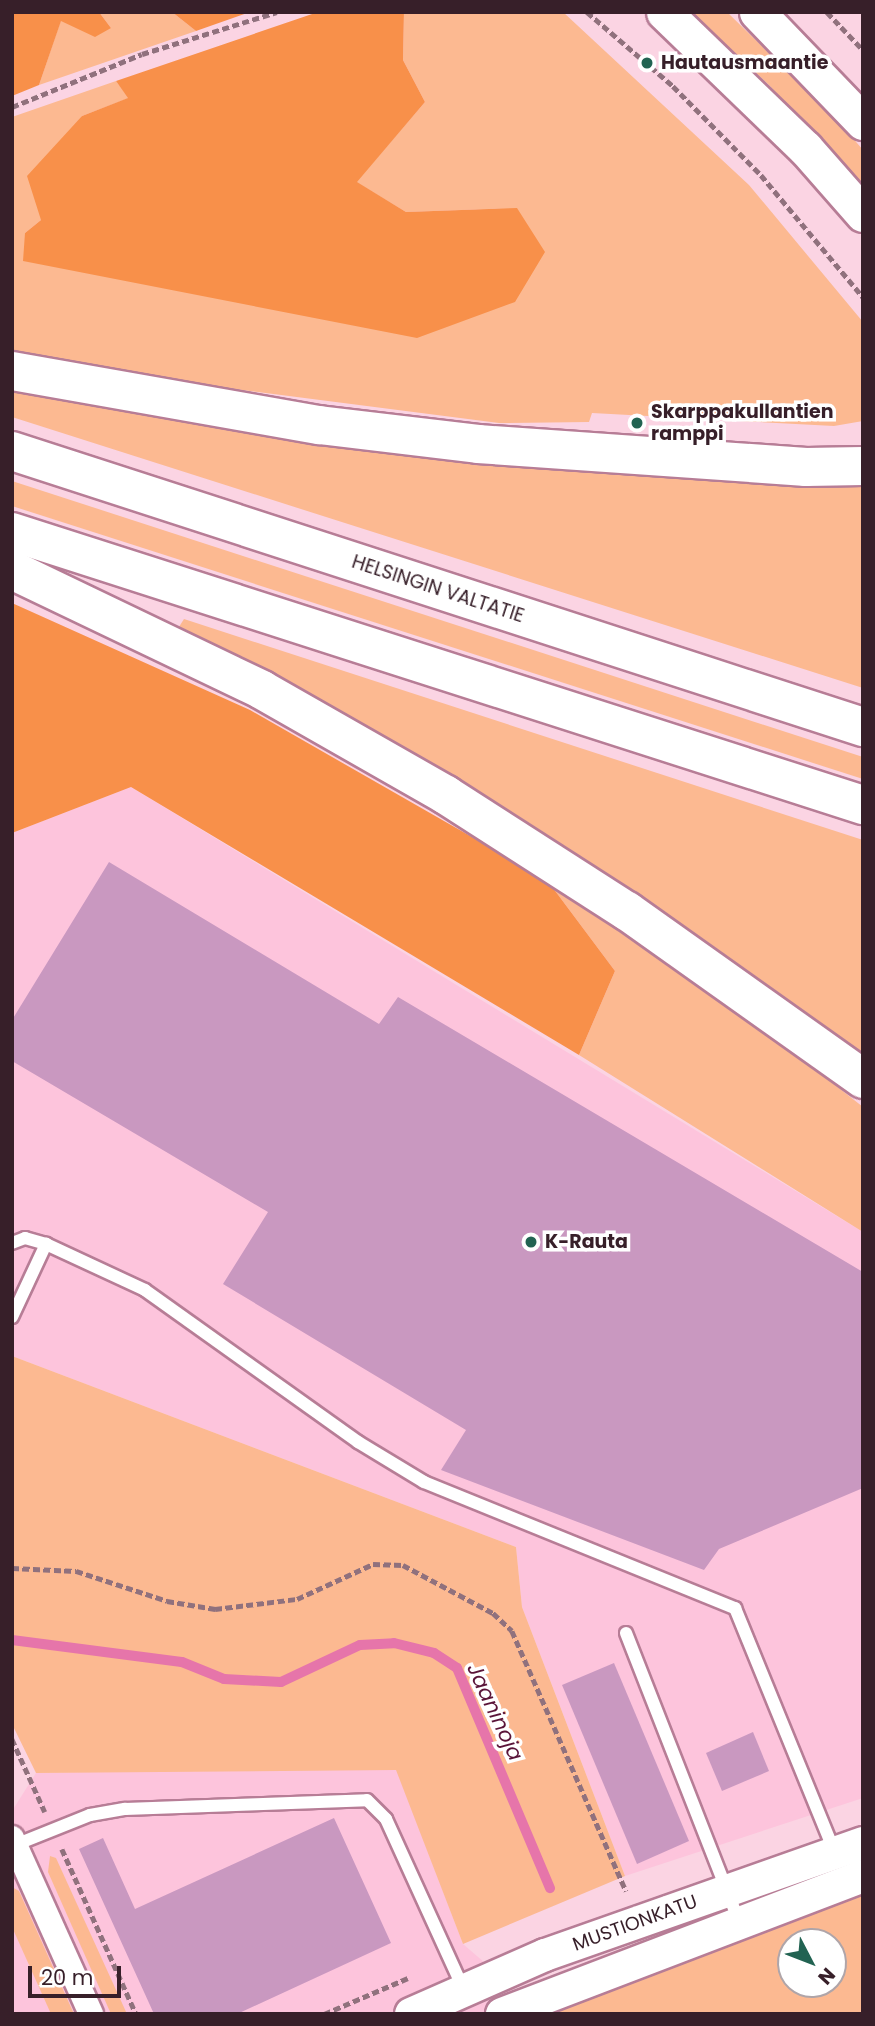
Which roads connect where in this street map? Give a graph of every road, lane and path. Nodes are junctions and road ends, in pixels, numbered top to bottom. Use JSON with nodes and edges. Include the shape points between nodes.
{"nodes":[{"id":1,"x":277,"y":12,"type":"edge"},
{"id":2,"x":587,"y":12,"type":"edge"},
{"id":3,"x":664,"y":12,"type":"edge"},
{"id":4,"x":757,"y":12,"type":"edge"},
{"id":5,"x":827,"y":12,"type":"edge"},
{"id":6,"x":863,"y":50,"type":"edge"},
{"id":7,"x":12,"y":107,"type":"edge"},
{"id":8,"x":863,"y":122,"type":"edge"},
{"id":9,"x":863,"y":215,"type":"edge"},
{"id":10,"x":863,"y":297,"type":"edge"},
{"id":11,"x":12,"y":371,"type":"edge"},
{"id":12,"x":12,"y":451,"type":"edge"},
{"id":13,"x":863,"y":466,"type":"edge"},
{"id":14,"x":12,"y":532,"type":"edge"},
{"id":15,"x":12,"y":570,"type":"edge"},
{"id":16,"x":863,"y":727,"type":"edge"},
{"id":17,"x":863,"y":805,"type":"edge"},
{"id":18,"x":863,"y":1079,"type":"edge"},
{"id":19,"x":12,"y":1243,"type":"edge"},
{"id":20,"x":47,"y":1244,"type":"junction"},
{"id":21,"x":12,"y":1317,"type":"edge"},
{"id":22,"x":12,"y":1568,"type":"edge"},
{"id":23,"x":626,"y":1633,"type":"dead end"},
{"id":24,"x":12,"y":1739,"type":"edge"},
{"id":25,"x":52,"y":1828,"type":"junction"},
{"id":26,"x":14,"y":1842,"type":"edge"},
{"id":27,"x":849,"y":1847,"type":"edge"},
{"id":28,"x":853,"y":1879,"type":"edge"},
{"id":29,"x":727,"y":1890,"type":"junction"},
{"id":30,"x":626,"y":1891,"type":"dead end"},
{"id":31,"x":739,"y":1921,"type":"junction"},
{"id":32,"x":464,"y":1991,"type":"junction"},
{"id":33,"x":91,"y":2014,"type":"edge"},
{"id":34,"x":136,"y":2014,"type":"edge"},
{"id":35,"x":411,"y":2014,"type":"edge"},
{"id":36,"x":502,"y":2014,"type":"edge"}],
"edges":[{"from":1,"to":7,"type":"path","via":[[142,54]]},
{"from":2,"to":10,"type":"path","via":[[673,86],[751,165]]},
{"from":3,"to":9,"type":"main road","via":[[796,139]]},
{"from":4,"to":8,"type":"main road"},
{"from":5,"to":6,"type":"path"},
{"from":11,"to":13,"type":"highway","via":[[319,425],[478,444]]},
{"from":12,"to":16,"type":"highway","name":"HELSINGIN VALTATIE"},
{"from":14,"to":17,"type":"highway"},
{"from":15,"to":18,"type":"highway","via":[[262,690],[446,795],[628,911]]},
{"from":19,"to":20,"type":"lane","via":[[25,1238]]},
{"from":20,"to":21,"type":"lane"},
{"from":20,"to":27,"type":"lane","via":[[161,1300],[358,1442],[424,1482],[735,1608]]},
{"from":22,"to":30,"type":"path","via":[[76,1571],[167,1601],[215,1609],[297,1599],[373,1564],[403,1566],[493,1613],[512,1631]]},
{"from":23,"to":29,"type":"lane"},
{"from":24,"to":25,"type":"path"},
{"from":25,"to":26,"type":"lane"},
{"from":25,"to":32,"type":"lane","via":[[125,1809],[367,1800],[386,1819]]},
{"from":25,"to":34,"type":"path"},
{"from":26,"to":33,"type":"street"},
{"from":27,"to":28,"type":"lane"},
{"from":27,"to":29,"type":"street","name":"MUSTIONKATU"},
{"from":28,"to":31,"type":"street","name":"MUSTIONKATU"},
{"from":29,"to":31,"type":"lane"},
{"from":29,"to":32,"type":"street","name":"MUSTIONKATU","via":[[545,1955]]},
{"from":31,"to":36,"type":"street","name":"MUSTIONKATU"},
{"from":32,"to":35,"type":"street","name":"MUSTIONKATU"}]}
